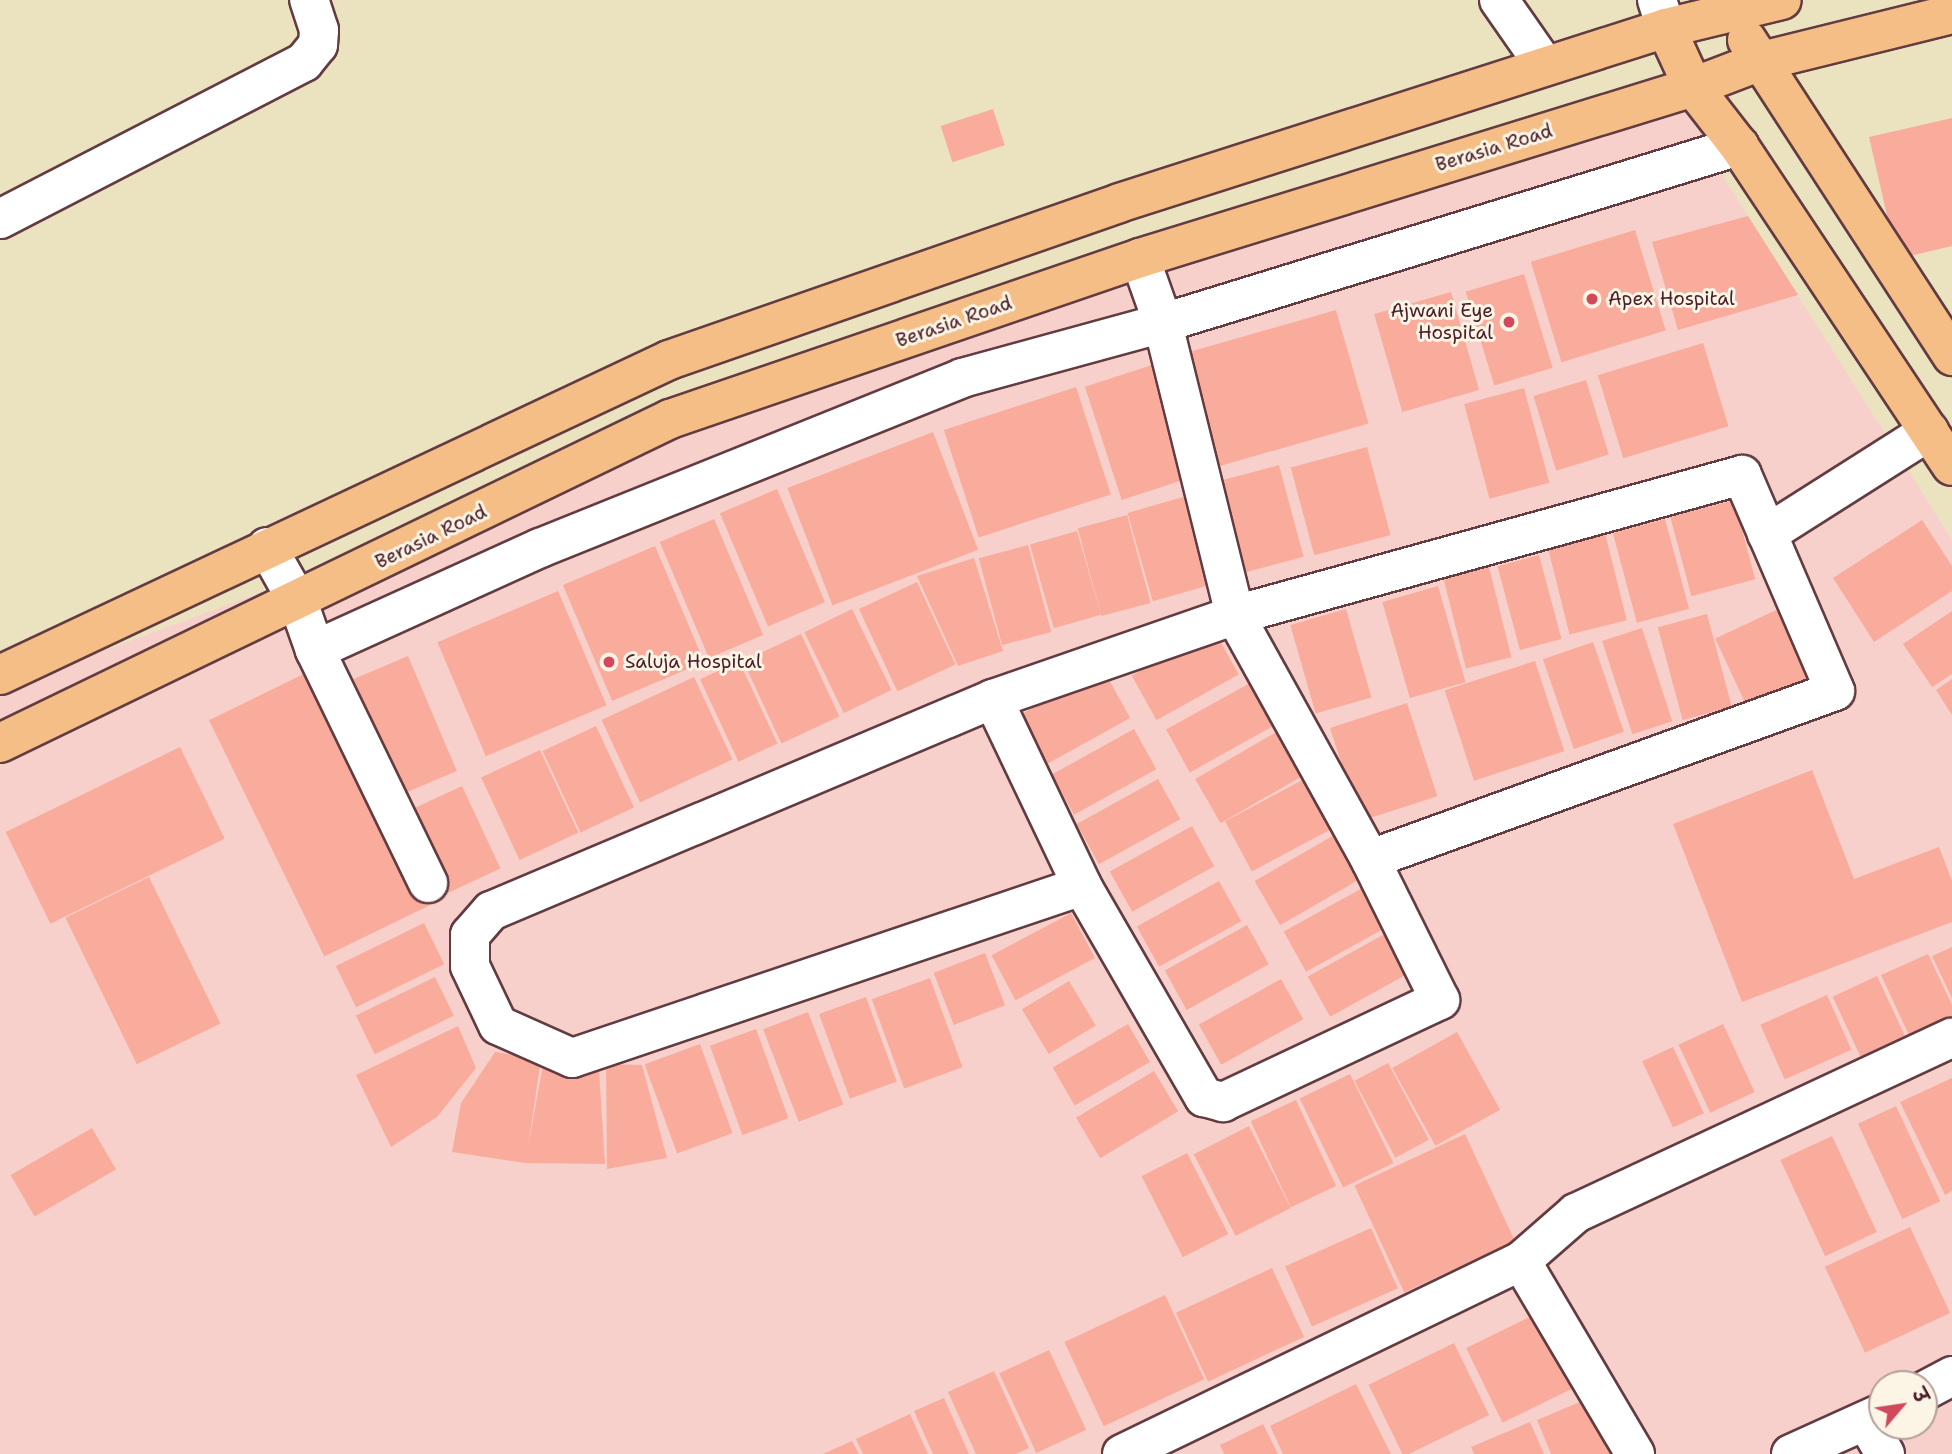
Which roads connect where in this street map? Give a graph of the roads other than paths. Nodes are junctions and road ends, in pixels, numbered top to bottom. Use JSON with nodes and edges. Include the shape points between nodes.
{"nodes":[{"id":1,"x":309,"y":0,"type":"edge"},
{"id":2,"x":1499,"y":0,"type":"edge"},
{"id":3,"x":1782,"y":0,"type":"edge"},
{"id":4,"x":1728,"y":5,"type":"edge"},
{"id":5,"x":1662,"y":14,"type":"edge"},
{"id":6,"x":1952,"y":14,"type":"edge"},
{"id":7,"x":1758,"y":62,"type":"junction"},
{"id":8,"x":1545,"y":66,"type":"junction"},
{"id":9,"x":1693,"y":87,"type":"junction"},
{"id":10,"x":1739,"y":146,"type":"junction"},
{"id":11,"x":0,"y":219,"type":"edge"},
{"id":12,"x":1140,"y":258,"type":"junction"},
{"id":13,"x":1163,"y":323,"type":"junction"},
{"id":14,"x":1952,"y":356,"type":"edge"},
{"id":15,"x":1929,"y":431,"type":"junction"},
{"id":16,"x":1952,"y":466,"type":"edge"},
{"id":17,"x":1767,"y":534,"type":"junction"},
{"id":18,"x":267,"y":547,"type":"junction"},
{"id":19,"x":298,"y":602,"type":"junction"},
{"id":20,"x":1235,"y":614,"type":"junction"},
{"id":21,"x":315,"y":650,"type":"junction"},
{"id":22,"x":0,"y":675,"type":"edge"},
{"id":23,"x":993,"y":699,"type":"junction"},
{"id":24,"x":0,"y":744,"type":"edge"},
{"id":25,"x":1370,"y":859,"type":"junction"},
{"id":26,"x":428,"y":883,"type":"dead end"},
{"id":27,"x":1082,"y":886,"type":"junction"},
{"id":28,"x":1952,"y":1038,"type":"edge"},
{"id":29,"x":1521,"y":1261,"type":"junction"},
{"id":30,"x":1868,"y":1420,"type":"edge"},
{"id":31,"x":1122,"y":1454,"type":"edge"},
{"id":32,"x":1634,"y":1454,"type":"edge"},
{"id":33,"x":1791,"y":1454,"type":"edge"}],
"edges":[{"from":1,"to":11,"type":"street","via":[[318,45],[304,62]]},
{"from":2,"to":8,"type":"street"},
{"from":3,"to":4,"type":"main road"},
{"from":4,"to":5,"type":"main road"},
{"from":4,"to":7,"type":"main road"},
{"from":5,"to":8,"type":"main road"},
{"from":5,"to":9,"type":"main road"},
{"from":6,"to":7,"type":"main road","name":"Berasia Road"},
{"from":7,"to":9,"type":"main road","name":"Berasia Road"},
{"from":7,"to":14,"type":"main road"},
{"from":8,"to":18,"type":"main road","via":[[1119,203],[669,360]]},
{"from":9,"to":10,"type":"main road"},
{"from":9,"to":12,"type":"main road","name":"Berasia Road"},
{"from":10,"to":13,"type":"street"},
{"from":10,"to":15,"type":"main road"},
{"from":12,"to":13,"type":"street"},
{"from":12,"to":19,"type":"main road","name":"Berasia Road","via":[[670,419]]},
{"from":13,"to":20,"type":"street"},
{"from":13,"to":21,"type":"street","via":[[962,378],[540,548]]},
{"from":15,"to":16,"type":"main road"},
{"from":15,"to":17,"type":"street"},
{"from":17,"to":20,"type":"street","via":[[1742,475]]},
{"from":17,"to":25,"type":"street","via":[[1835,691]]},
{"from":18,"to":19,"type":"street"},
{"from":18,"to":22,"type":"main road"},
{"from":19,"to":21,"type":"street"},
{"from":19,"to":24,"type":"main road","name":"Berasia Road"},
{"from":20,"to":23,"type":"street"},
{"from":20,"to":25,"type":"street"},
{"from":21,"to":26,"type":"street"},
{"from":23,"to":27,"type":"street"},
{"from":23,"to":27,"type":"street","via":[[491,911],[470,935],[470,966],[498,1025],[572,1058]]},
{"from":25,"to":27,"type":"street","via":[[1440,1000],[1223,1102],[1204,1097]]},
{"from":28,"to":29,"type":"street","via":[[1576,1213]]},
{"from":29,"to":31,"type":"street"},
{"from":29,"to":32,"type":"street"},
{"from":30,"to":33,"type":"street"}]}
